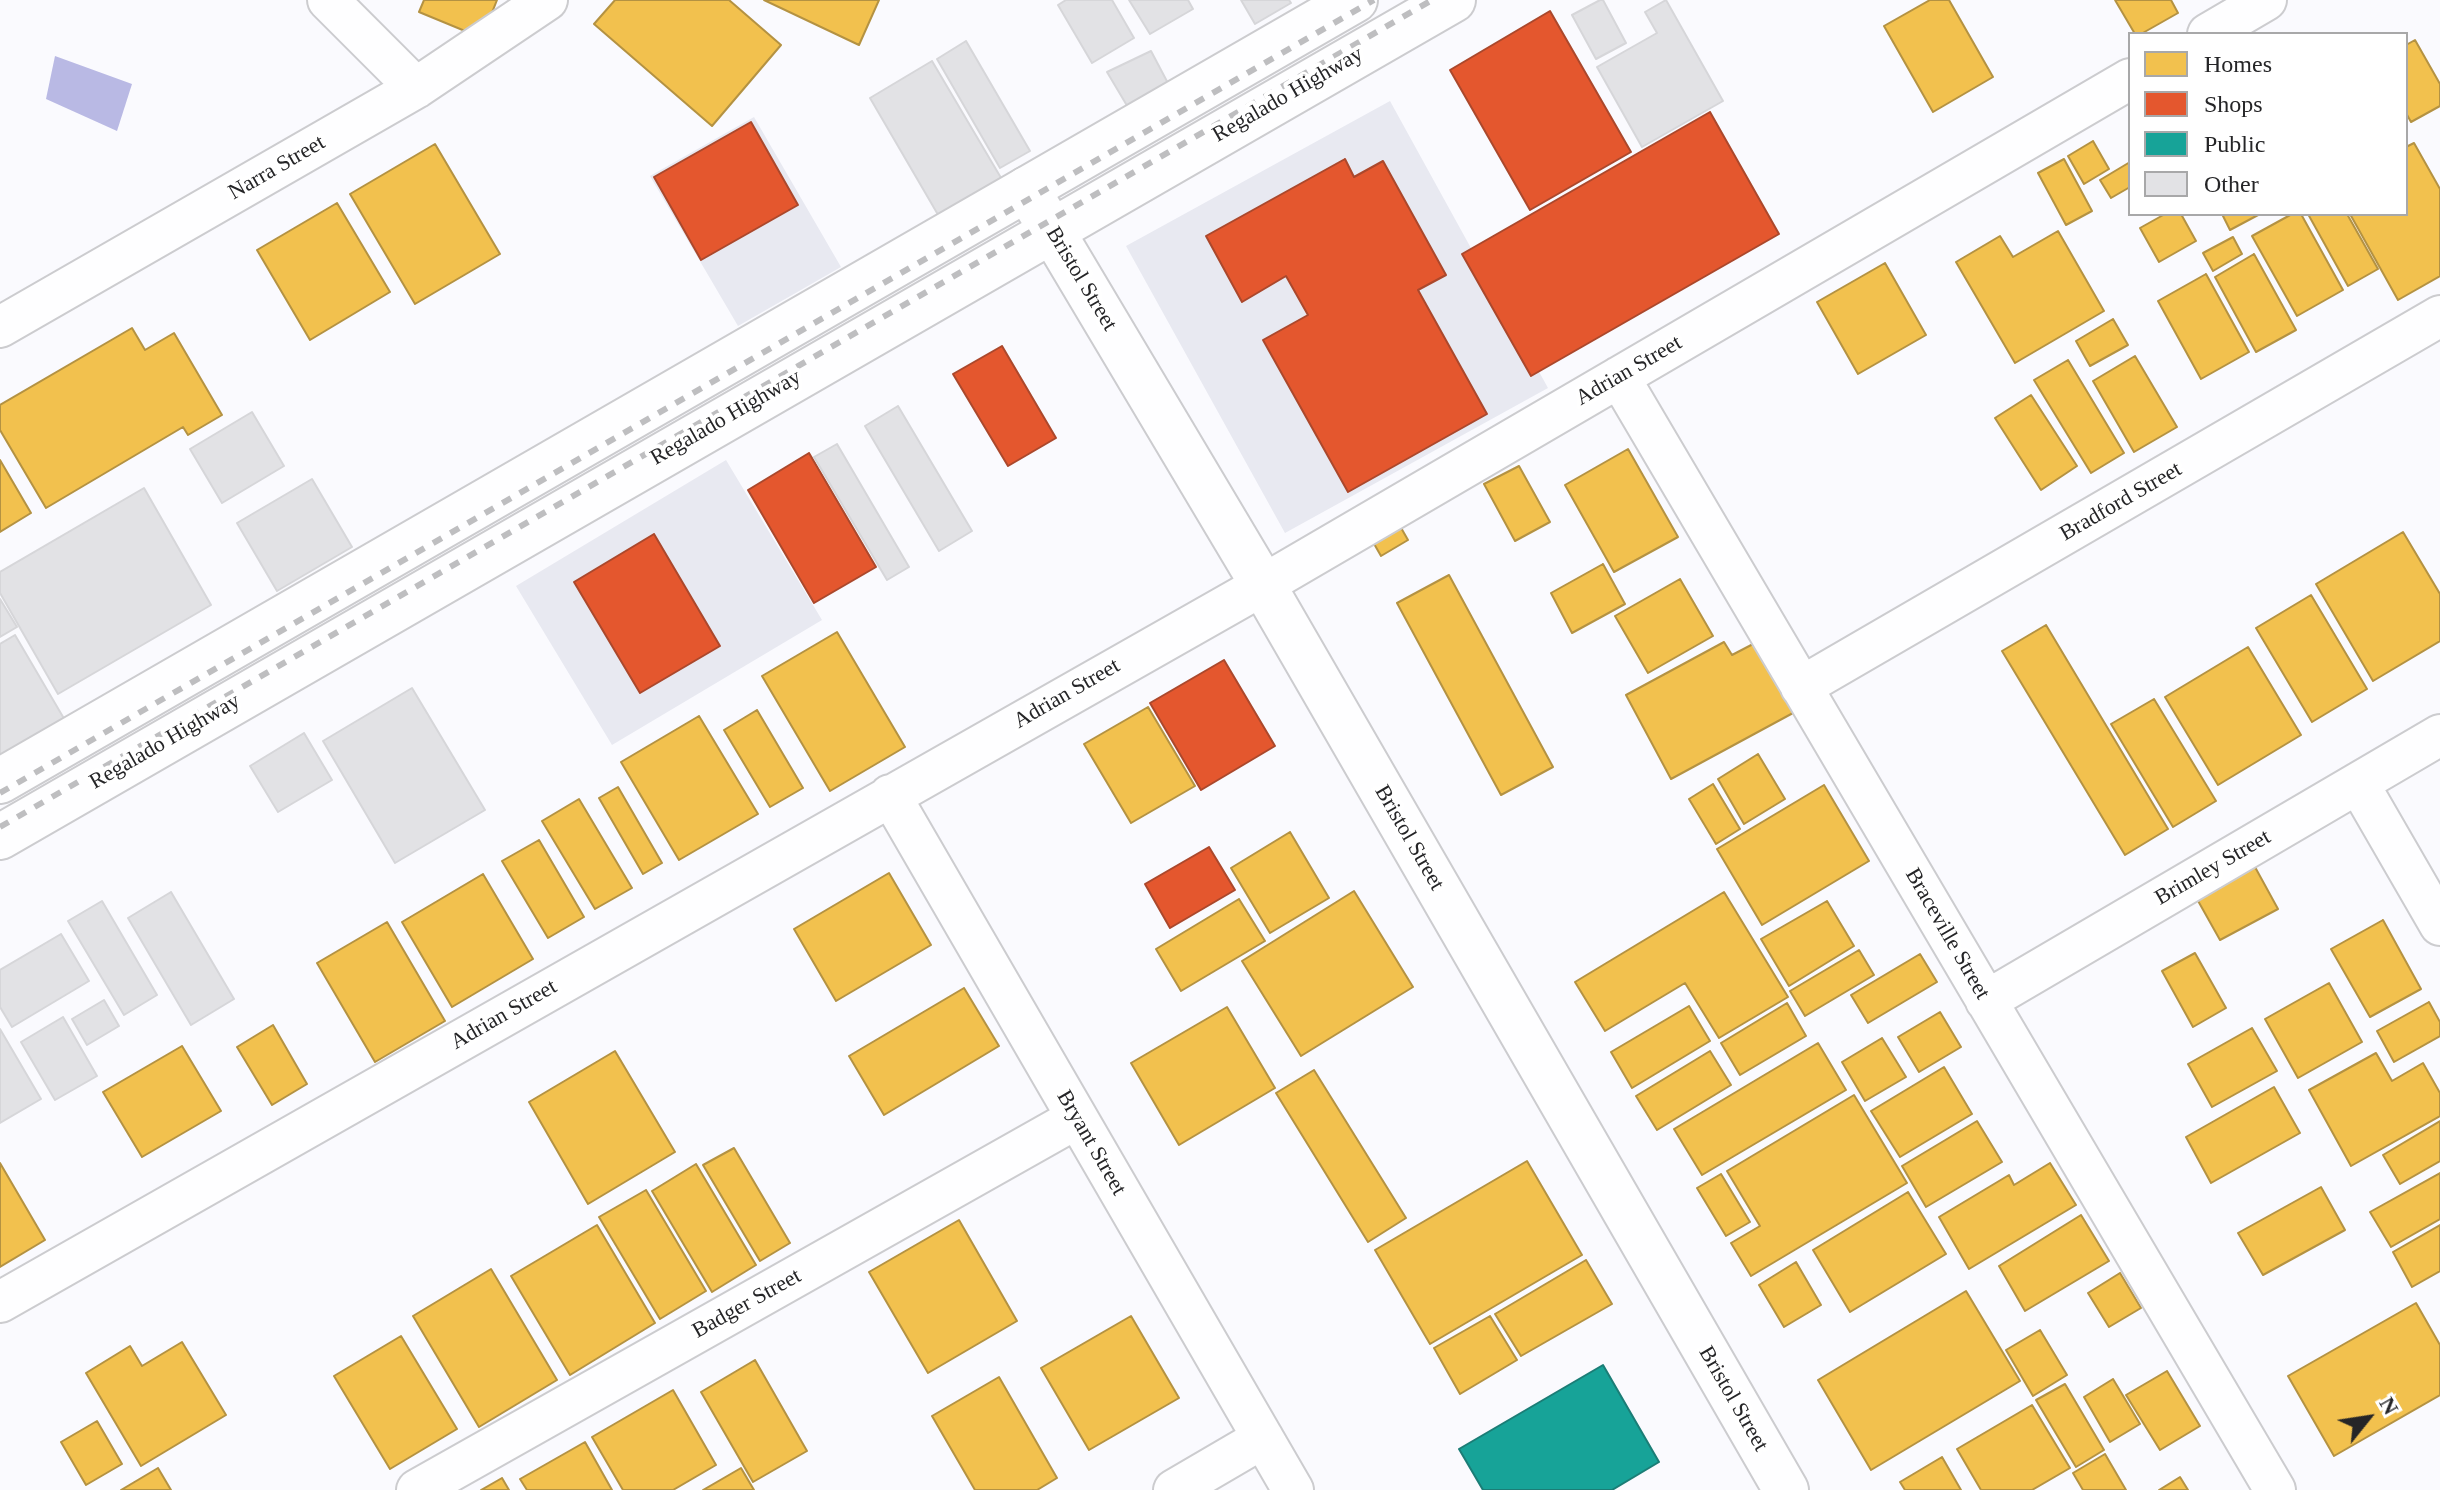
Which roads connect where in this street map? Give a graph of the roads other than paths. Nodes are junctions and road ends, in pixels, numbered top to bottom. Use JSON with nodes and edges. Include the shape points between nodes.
{"nodes":[{"id":1,"x":328,"y":0,"type":"edge"},
{"id":2,"x":547,"y":0,"type":"edge"},
{"id":3,"x":1355,"y":0,"type":"edge"},
{"id":4,"x":1453,"y":0,"type":"edge"},
{"id":5,"x":2266,"y":0,"type":"edge"},
{"id":6,"x":2211,"y":32,"type":"edge"},
{"id":7,"x":2128,"y":80,"type":"edge"},
{"id":8,"x":416,"y":88,"type":"junction"},
{"id":9,"x":1027,"y":189,"type":"junction"},
{"id":10,"x":1052,"y":231,"type":"junction"},
{"id":11,"x":2440,"y":316,"type":"edge"},
{"id":12,"x":0,"y":327,"type":"edge"},
{"id":13,"x":1619,"y":377,"type":"junction"},
{"id":14,"x":1263,"y":585,"type":"junction"},
{"id":15,"x":1801,"y":687,"type":"junction"},
{"id":16,"x":2440,"y":735,"type":"edge"},
{"id":17,"x":0,"y":781,"type":"edge"},
{"id":18,"x":2358,"y":783,"type":"junction"},
{"id":19,"x":890,"y":795,"type":"junction"},
{"id":20,"x":0,"y":837,"type":"edge"},
{"id":21,"x":2440,"y":925,"type":"edge"},
{"id":22,"x":1986,"y":1001,"type":"junction"},
{"id":23,"x":1077,"y":1118,"type":"junction"},
{"id":24,"x":0,"y":1302,"type":"edge"},
{"id":25,"x":1263,"y":1438,"type":"junction"},
{"id":26,"x":417,"y":1490,"type":"edge"},
{"id":27,"x":1174,"y":1490,"type":"edge"},
{"id":28,"x":1293,"y":1490,"type":"edge"},
{"id":29,"x":1786,"y":1490,"type":"edge"},
{"id":30,"x":2275,"y":1490,"type":"edge"}],
"edges":[{"from":1,"to":8,"type":"street"},
{"from":2,"to":8,"type":"street","name":"Narra Street"},
{"from":3,"to":9,"type":"main road"},
{"from":4,"to":10,"type":"main road","name":"Regalado Highway"},
{"from":5,"to":6,"type":"street"},
{"from":7,"to":13,"type":"street","name":"Adrian Street"},
{"from":8,"to":12,"type":"street","name":"Narra Street"},
{"from":9,"to":10,"type":"main road","name":"Bristol Street"},
{"from":9,"to":17,"type":"main road"},
{"from":10,"to":14,"type":"main road","name":"Bristol Street"},
{"from":10,"to":20,"type":"main road","name":"Regalado Highway"},
{"from":11,"to":15,"type":"street","name":"Bradford Street"},
{"from":13,"to":14,"type":"street","name":"Adrian Street"},
{"from":13,"to":15,"type":"street","name":"Braceville Street"},
{"from":14,"to":19,"type":"street","name":"Adrian Street"},
{"from":14,"to":29,"type":"main road","name":"Bristol Street"},
{"from":15,"to":22,"type":"street","name":"Braceville Street"},
{"from":16,"to":18,"type":"street","name":"Brimley Street"},
{"from":18,"to":21,"type":"street"},
{"from":18,"to":22,"type":"street","name":"Brimley Street"},
{"from":19,"to":23,"type":"street","name":"Bryant Street"},
{"from":19,"to":24,"type":"street","name":"Adrian Street"},
{"from":22,"to":30,"type":"street","name":"Braceville Street"},
{"from":23,"to":25,"type":"street","name":"Bryant Street"},
{"from":23,"to":26,"type":"street","name":"Badger Street"},
{"from":25,"to":27,"type":"street"},
{"from":25,"to":28,"type":"street","name":"Bryant Street"}]}
